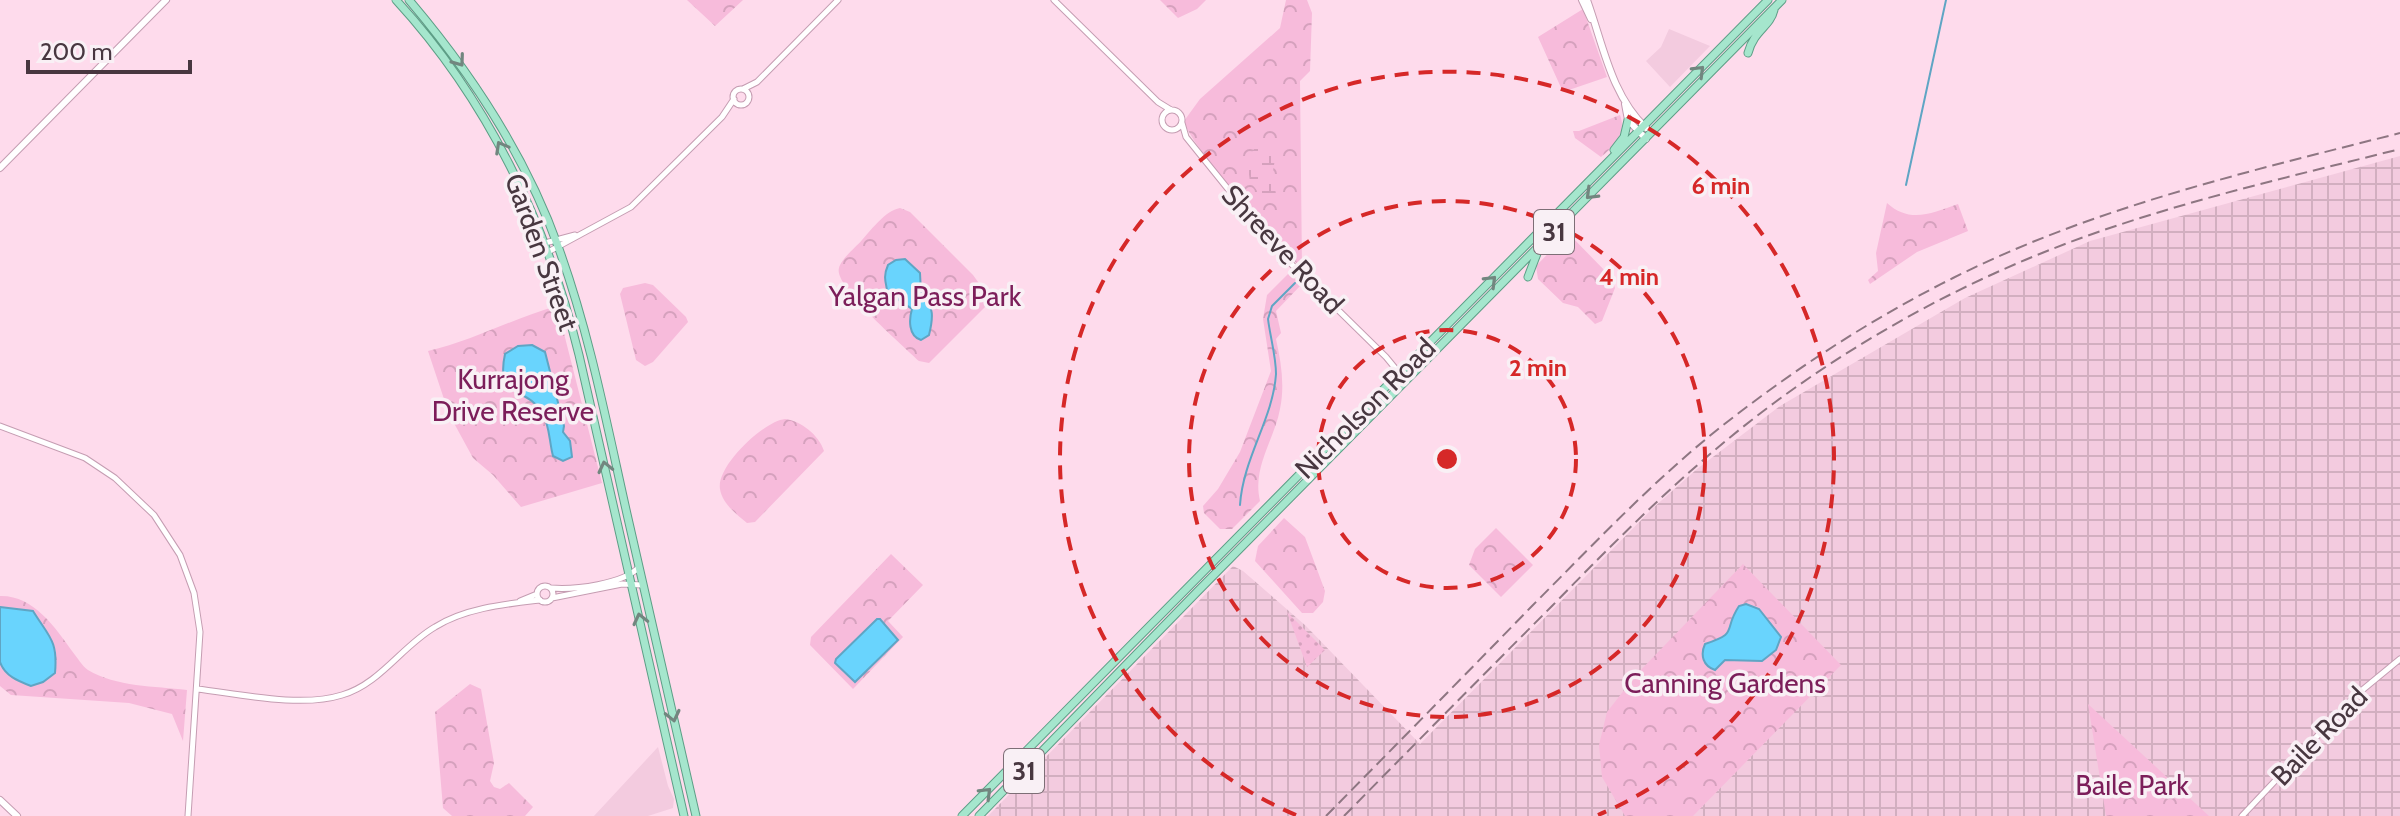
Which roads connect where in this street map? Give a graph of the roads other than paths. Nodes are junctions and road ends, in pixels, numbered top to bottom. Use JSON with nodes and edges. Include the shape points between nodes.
{"nodes":[{"id":1,"x":166,"y":0,"type":"edge"},
{"id":2,"x":396,"y":0,"type":"edge"},
{"id":3,"x":409,"y":0,"type":"edge"},
{"id":4,"x":838,"y":0,"type":"edge"},
{"id":5,"x":1054,"y":0,"type":"edge"},
{"id":6,"x":1585,"y":0,"type":"edge"},
{"id":7,"x":1768,"y":0,"type":"edge"},
{"id":8,"x":1782,"y":0,"type":"edge"},
{"id":9,"x":1775,"y":8,"type":"junction"},
{"id":10,"x":1748,"y":53,"type":"dead end"},
{"id":11,"x":757,"y":82,"type":"junction"},
{"id":12,"x":743,"y":89,"type":"junction"},
{"id":13,"x":749,"y":97,"type":"junction"},
{"id":14,"x":734,"y":99,"type":"junction"},
{"id":15,"x":1158,"y":102,"type":"junction"},
{"id":16,"x":1625,"y":104,"type":"junction"},
{"id":17,"x":741,"y":105,"type":"junction"},
{"id":18,"x":1171,"y":110,"type":"junction"},
{"id":19,"x":1163,"y":116,"type":"junction"},
{"id":20,"x":722,"y":117,"type":"junction"},
{"id":21,"x":1628,"y":120,"type":"junction"},
{"id":22,"x":1182,"y":123,"type":"junction"},
{"id":23,"x":1642,"y":129,"type":"junction"},
{"id":24,"x":1174,"y":130,"type":"junction"},
{"id":25,"x":1649,"y":136,"type":"junction"},
{"id":26,"x":1186,"y":137,"type":"junction"},
{"id":27,"x":0,"y":168,"type":"edge"},
{"id":28,"x":1591,"y":180,"type":"junction"},
{"id":29,"x":580,"y":234,"type":"junction"},
{"id":30,"x":555,"y":239,"type":"junction"},
{"id":31,"x":1540,"y":245,"type":"junction"},
{"id":32,"x":547,"y":247,"type":"junction"},
{"id":33,"x":559,"y":248,"type":"junction"},
{"id":34,"x":1528,"y":277,"type":"dead end"},
{"id":35,"x":1402,"y":371,"type":"junction"},
{"id":36,"x":1409,"y":378,"type":"junction"},
{"id":37,"x":0,"y":426,"type":"edge"},
{"id":38,"x":1305,"y":484,"type":"junction"},
{"id":39,"x":1274,"y":500,"type":"junction"},
{"id":40,"x":639,"y":567,"type":"junction"},
{"id":41,"x":631,"y":579,"type":"junction"},
{"id":42,"x":643,"y":586,"type":"junction"},
{"id":43,"x":551,"y":588,"type":"junction"},
{"id":44,"x":539,"y":597,"type":"junction"},
{"id":45,"x":552,"y":598,"type":"junction"},
{"id":46,"x":2400,"y":659,"type":"edge"},
{"id":47,"x":661,"y":661,"type":"junction"},
{"id":48,"x":197,"y":689,"type":"junction"},
{"id":49,"x":659,"y":701,"type":"junction"},
{"id":50,"x":0,"y":800,"type":"edge"},
{"id":51,"x":17,"y":816,"type":"edge"},
{"id":52,"x":188,"y":816,"type":"edge"},
{"id":53,"x":684,"y":816,"type":"edge"},
{"id":54,"x":696,"y":816,"type":"edge"},
{"id":55,"x":962,"y":816,"type":"edge"},
{"id":56,"x":979,"y":816,"type":"edge"},
{"id":57,"x":2242,"y":816,"type":"edge"}],
"edges":[{"from":1,"to":27,"type":"main road"},
{"from":32,"to":2,"type":"main road","name":"Garden Street","one_way":true,"via":[[481,113]]},
{"from":3,"to":30,"type":"main road","name":"Garden Street","one_way":true,"via":[[451,50],[498,122]]},
{"from":4,"to":11,"type":"street"},
{"from":5,"to":15,"type":"street","name":"Shreeve Road"},
{"from":6,"to":16,"type":"main road"},
{"from":23,"to":7,"type":"main road","name":"Nicholson Road","number":"31","one_way":true},
{"from":8,"to":9,"type":"main road","name":"Nicholson Road","number":"31"},
{"from":9,"to":10,"type":"main road"},
{"from":9,"to":25,"type":"main road","name":"Nicholson Road","number":"31"},
{"from":11,"to":12,"type":"street"},
{"from":11,"to":13,"type":"street"},
{"from":12,"to":13,"type":"street"},
{"from":12,"to":14,"type":"street"},
{"from":13,"to":17,"type":"street"},
{"from":14,"to":17,"type":"street"},
{"from":14,"to":20,"type":"street"},
{"from":15,"to":18,"type":"street","name":"Shreeve Road"},
{"from":15,"to":19,"type":"street","name":"Shreeve Road"},
{"from":16,"to":21,"type":"main road"},
{"from":16,"to":23,"type":"main road"},
{"from":17,"to":20,"type":"street"},
{"from":18,"to":19,"type":"street"},
{"from":18,"to":22,"type":"street","name":"Shreeve Road","via":[[1180,113]]},
{"from":19,"to":24,"type":"street","name":"Shreeve Road","via":[[1164,125]]},
{"from":20,"to":29,"type":"street","via":[[631,207]]},
{"from":21,"to":23,"type":"main road"},
{"from":21,"to":28,"type":"main road","via":[[1624,137]]},
{"from":22,"to":24,"type":"street"},
{"from":22,"to":26,"type":"street","name":"Shreeve Road"},
{"from":23,"to":25,"type":"main road"},
{"from":23,"to":28,"type":"main road","name":"Nicholson Road","number":"31"},
{"from":24,"to":26,"type":"street","name":"Shreeve Road"},
{"from":25,"to":31,"type":"main road","name":"Nicholson Road","number":"31","one_way":true},
{"from":26,"to":35,"type":"street","name":"Shreeve Road","via":[[1278,251]]},
{"from":35,"to":28,"type":"main road","name":"Nicholson Road","number":"31","one_way":true},
{"from":29,"to":30,"type":"street"},
{"from":29,"to":33,"type":"street"},
{"from":30,"to":32,"type":"street"},
{"from":30,"to":33,"type":"main road","name":"Garden Street"},
{"from":31,"to":34,"type":"main road"},
{"from":31,"to":36,"type":"main road","name":"Nicholson Road","number":"31"},
{"from":32,"to":33,"type":"street"},
{"from":41,"to":32,"type":"main road","name":"Garden Street","one_way":true,"via":[[570,319]]},
{"from":33,"to":40,"type":"main road","name":"Garden Street","via":[[589,345]]},
{"from":35,"to":36,"type":"street","name":"Shreeve Road"},
{"from":35,"to":39,"type":"main road","name":"Nicholson Road","number":"31"},
{"from":36,"to":38,"type":"main road","name":"Nicholson Road","number":"31"},
{"from":37,"to":48,"type":"street","via":[[93,462],[132,491],[165,528],[198,610]]},
{"from":38,"to":39,"type":"main road","via":[[1300,479]]},
{"from":38,"to":56,"type":"main road","name":"Nicholson Road","number":"31"},
{"from":55,"to":39,"type":"main road","name":"Nicholson Road","number":"31","one_way":true},
{"from":40,"to":41,"type":"street"},
{"from":40,"to":42,"type":"main road","name":"Garden Street"},
{"from":41,"to":42,"type":"street"},
{"from":41,"to":43,"type":"street"},
{"from":41,"to":45,"type":"street"},
{"from":49,"to":41,"type":"main road","name":"Garden Street","one_way":true},
{"from":42,"to":47,"type":"main road","name":"Garden Street"},
{"from":43,"to":44,"type":"street","via":[[542,586]]},
{"from":43,"to":45,"type":"street"},
{"from":44,"to":45,"type":"street"},
{"from":44,"to":48,"type":"street","via":[[435,626],[364,686],[343,695],[310,700]]},
{"from":46,"to":57,"type":"street","name":"Baile Road","via":[[2355,696]]},
{"from":47,"to":49,"type":"main road","via":[[655,665]]},
{"from":47,"to":54,"type":"main road","name":"Garden Street","one_way":true},
{"from":48,"to":52,"type":"street"},
{"from":49,"to":53,"type":"main road","name":"Garden Street"},
{"from":50,"to":51,"type":"main road"}]}
